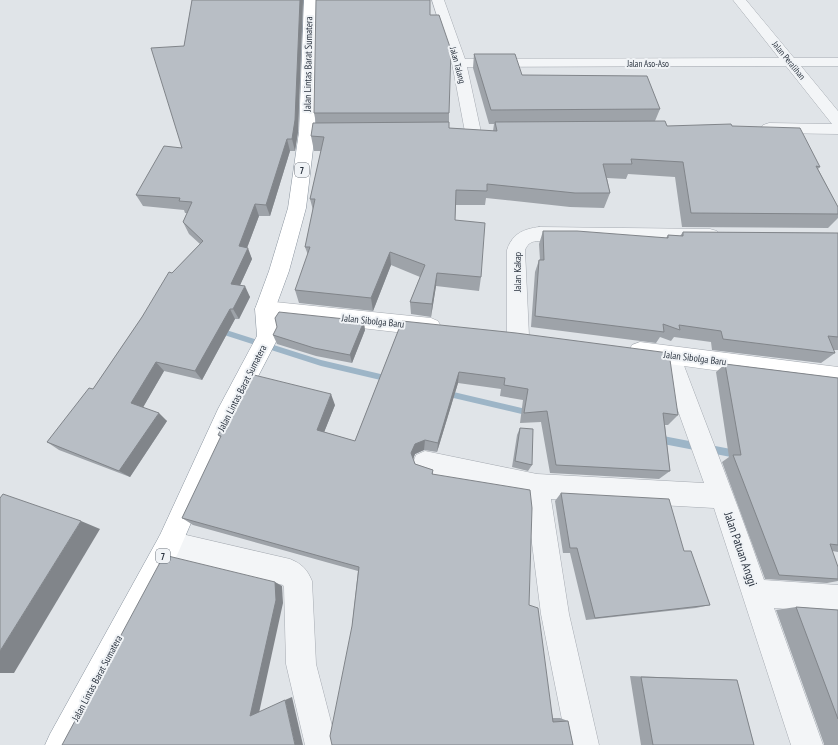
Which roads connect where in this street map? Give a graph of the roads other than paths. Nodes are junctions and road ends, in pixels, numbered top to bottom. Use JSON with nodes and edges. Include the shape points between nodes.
{"nodes":[{"id":1,"x":310,"y":0,"type":"edge"},
{"id":2,"x":438,"y":0,"type":"edge"},
{"id":3,"x":739,"y":0,"type":"edge"},
{"id":4,"x":791,"y":62,"type":"junction"},
{"id":5,"x":838,"y":62,"type":"edge"},
{"id":6,"x":459,"y":63,"type":"junction"},
{"id":7,"x":838,"y":121,"type":"edge"},
{"id":8,"x":754,"y":128,"type":"edge"},
{"id":9,"x":838,"y":129,"type":"edge"},
{"id":10,"x":457,"y":132,"type":"edge"},
{"id":11,"x":728,"y":236,"type":"edge"},
{"id":12,"x":265,"y":310,"type":"junction"},
{"id":13,"x":446,"y":329,"type":"edge"},
{"id":14,"x":510,"y":336,"type":"joint"},
{"id":15,"x":540,"y":339,"type":"edge"},
{"id":16,"x":623,"y":349,"type":"edge"},
{"id":17,"x":669,"y":355,"type":"junction"},
{"id":18,"x":838,"y":377,"type":"edge"},
{"id":19,"x":426,"y":463,"type":"dead end"},
{"id":20,"x":537,"y":486,"type":"junction"},
{"id":21,"x":722,"y":496,"type":"junction"},
{"id":22,"x":169,"y":544,"type":"junction"},
{"id":23,"x":756,"y":593,"type":"junction"},
{"id":24,"x":838,"y":599,"type":"edge"},
{"id":25,"x":61,"y":745,"type":"edge"},
{"id":26,"x":321,"y":745,"type":"edge"},
{"id":27,"x":583,"y":745,"type":"edge"},
{"id":28,"x":807,"y":745,"type":"edge"}],
"edges":[{"from":1,"to":12,"type":"main road","name":"Jalan Lintas Barat Sumatera","number":"7","via":[[314,132],[297,208]]},
{"from":2,"to":6,"type":"street","name":"Jalan Talang"},
{"from":3,"to":4,"type":"street","name":"Jalan Peralihan"},
{"from":4,"to":5,"type":"street","name":"Jalan Aso-Aso"},
{"from":4,"to":6,"type":"street","name":"Jalan Aso-Aso"},
{"from":4,"to":7,"type":"street","name":"Jalan Peralihan"},
{"from":6,"to":10,"type":"street","name":"Jalan Talang","via":[[481,132]]},
{"from":8,"to":9,"type":"street"},
{"from":11,"to":14,"type":"street","name":"Jalan Kakap","via":[[528,235],[517,244]]},
{"from":12,"to":13,"type":"main road","name":"Jalan Sibolga Baru"},
{"from":12,"to":22,"type":"main road","name":"Jalan Lintas Barat Sumatera","number":"7","via":[[268,336],[226,416]]},
{"from":14,"to":15,"type":"main road"},
{"from":16,"to":17,"type":"main road","name":"Jalan Sibolga Baru"},
{"from":17,"to":18,"type":"main road","name":"Jalan Sibolga Baru"},
{"from":17,"to":21,"type":"street","name":"Jalan Patuan Anggi"},
{"from":19,"to":20,"type":"street"},
{"from":20,"to":21,"type":"street"},
{"from":20,"to":27,"type":"street","via":[[555,614]]},
{"from":21,"to":23,"type":"street","name":"Jalan Patuan Anggi"},
{"from":22,"to":25,"type":"main road","name":"Jalan Lintas Barat Sumatera","number":"7"},
{"from":22,"to":26,"type":"street","via":[[290,573],[298,581],[302,664]]},
{"from":23,"to":24,"type":"street"},
{"from":23,"to":28,"type":"street","name":"Jalan Patuan Anggi"}]}
